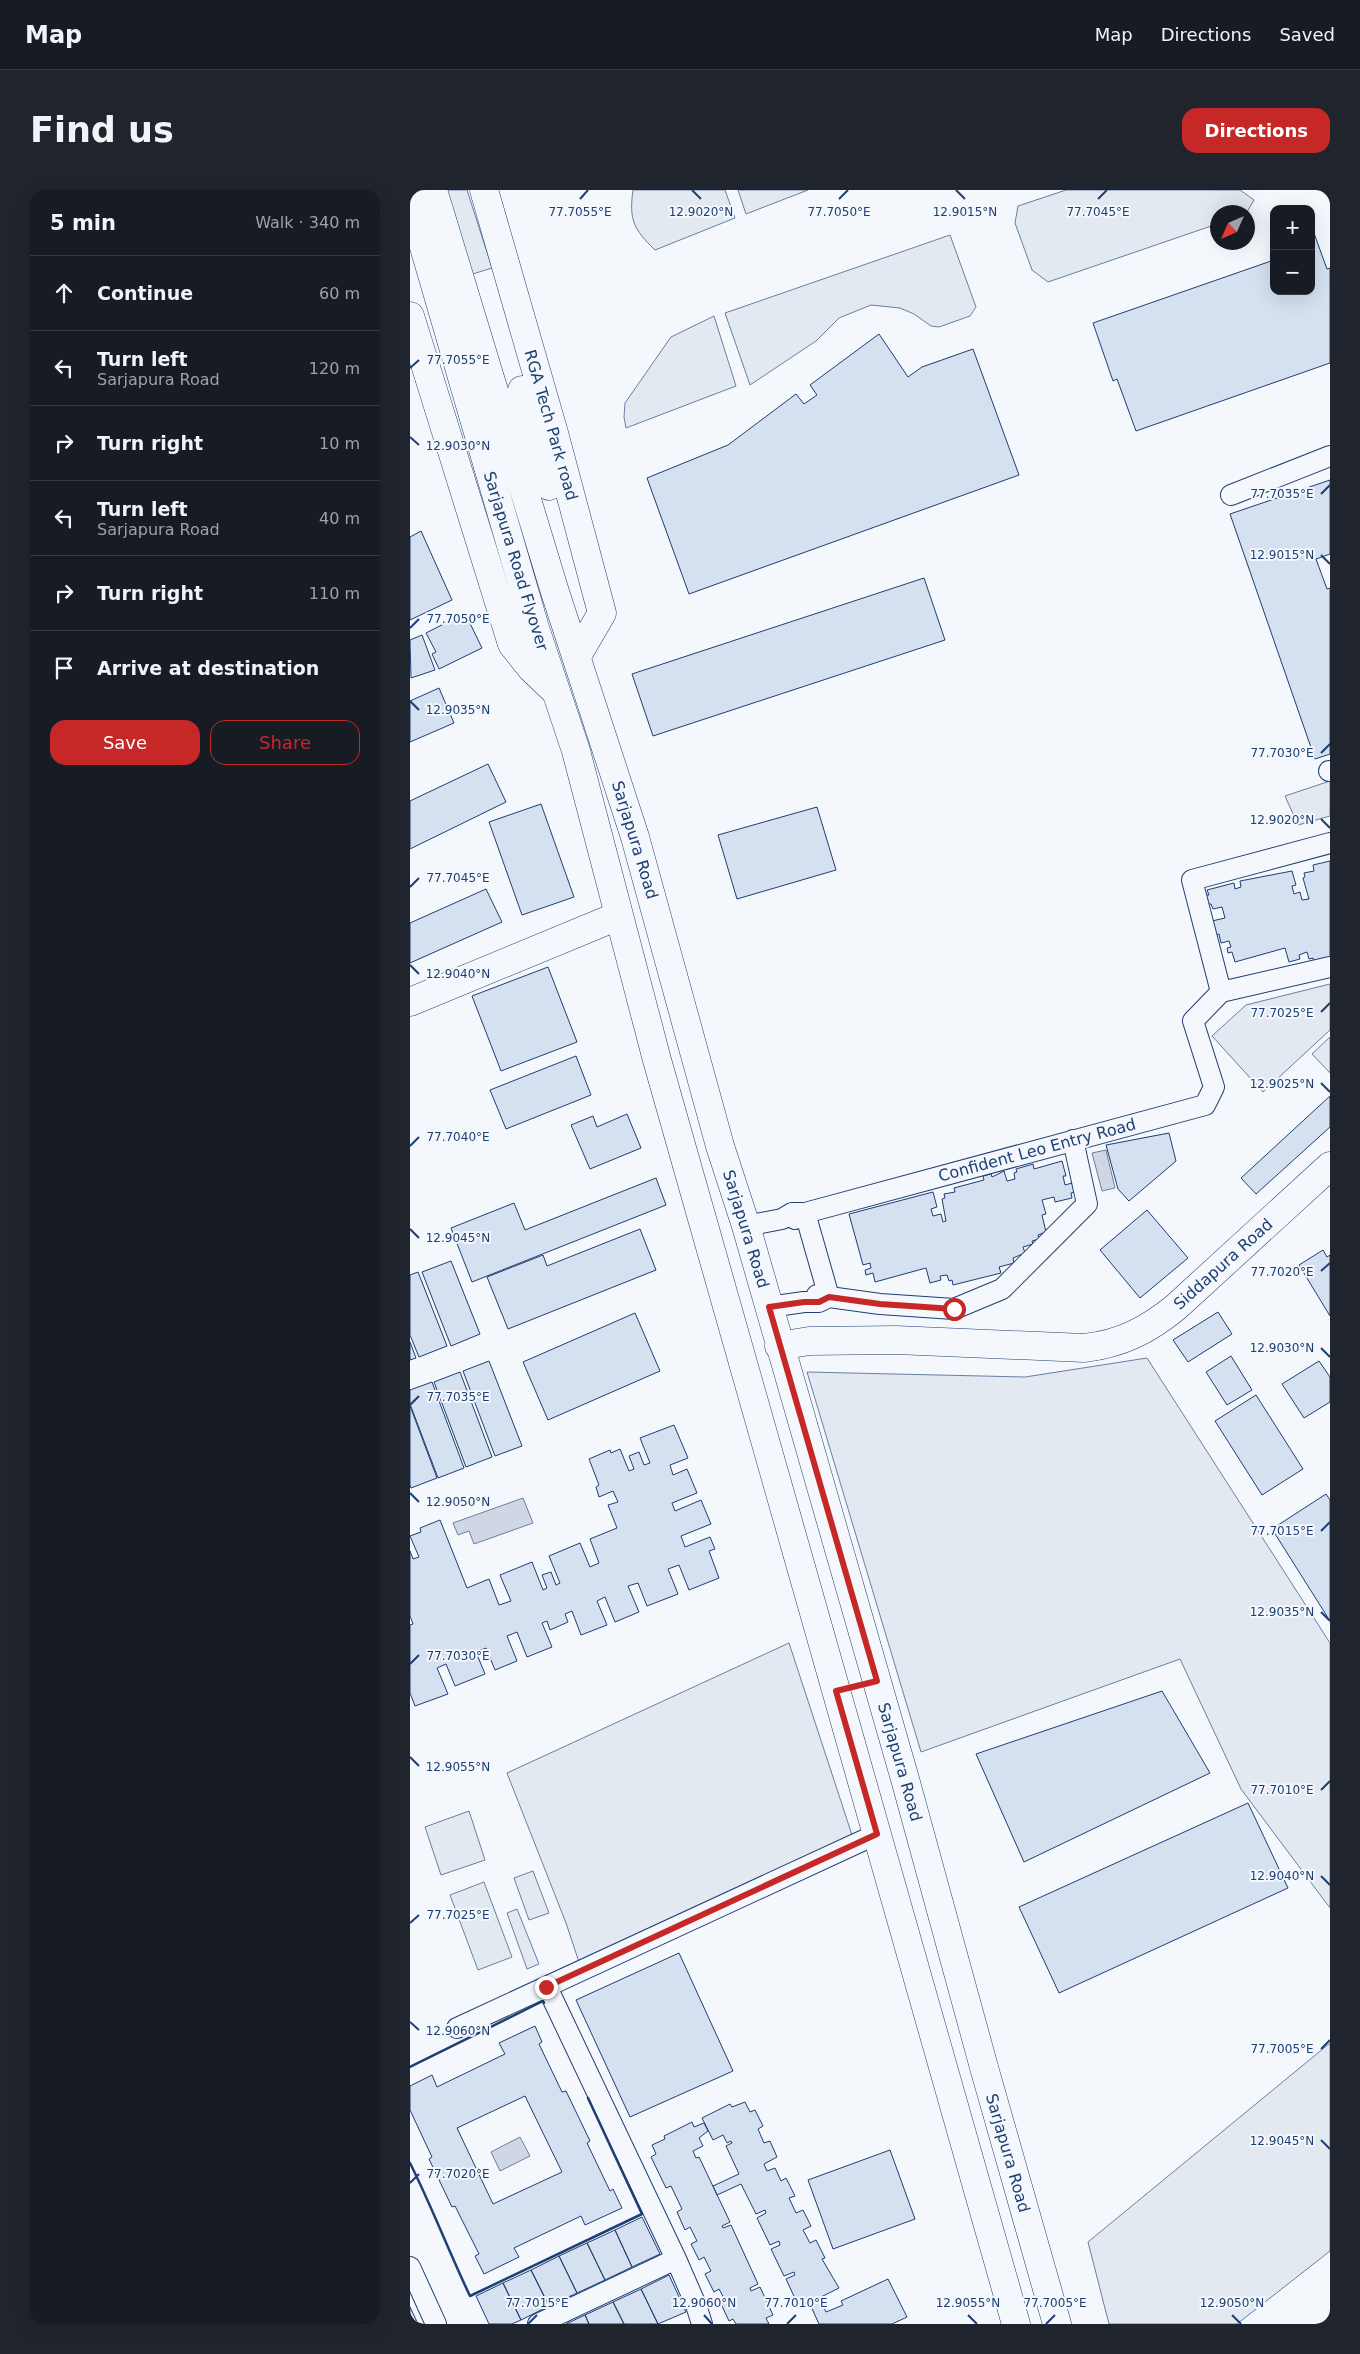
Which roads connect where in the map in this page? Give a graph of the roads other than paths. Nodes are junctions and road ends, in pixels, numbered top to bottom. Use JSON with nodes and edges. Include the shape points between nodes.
{"nodes":[{"id":1,"x":433,"y":190,"type":"edge"},
{"id":2,"x":465,"y":190,"type":"edge"},
{"id":3,"x":484,"y":190,"type":"edge"},
{"id":4,"x":410,"y":199,"type":"edge"},
{"id":5,"x":450,"y":291,"type":"junction"},
{"id":6,"x":410,"y":316,"type":"edge"},
{"id":7,"x":416,"y":357,"type":"edge"},
{"id":8,"x":1330,"y":456,"type":"edge"},
{"id":9,"x":1231,"y":495,"type":"dead end"},
{"id":10,"x":574,"y":647,"type":"junction"},
{"id":11,"x":556,"y":692,"type":"junction"},
{"id":12,"x":1330,"y":843,"type":"edge"},
{"id":13,"x":618,"y":916,"type":"junction"},
{"id":14,"x":1330,"y":966,"type":"edge"},
{"id":15,"x":1221,"y":992,"type":"junction"},
{"id":16,"x":410,"y":1002,"type":"edge"},
{"id":17,"x":1073,"y":1140,"type":"junction"},
{"id":18,"x":1330,"y":1166,"type":"edge"},
{"id":19,"x":805,"y":1213,"type":"junction"},
{"id":20,"x":746,"y":1226,"type":"junction"},
{"id":21,"x":829,"y":1297,"type":"junction"},
{"id":22,"x":769,"y":1307,"type":"junction"},
{"id":23,"x":779,"y":1346,"type":"junction"},
{"id":24,"x":877,"y":1681,"type":"junction"},
{"id":25,"x":836,"y":1691,"type":"junction"},
{"id":26,"x":877,"y":1834,"type":"junction"},
{"id":27,"x":546,"y":1987,"type":"junction"},
{"id":28,"x":457,"y":2028,"type":"dead end"},
{"id":29,"x":676,"y":2259,"type":"junction"},
{"id":30,"x":410,"y":2267,"type":"edge"},
{"id":31,"x":436,"y":2324,"type":"edge"},
{"id":32,"x":538,"y":2324,"type":"edge"},
{"id":33,"x":702,"y":2324,"type":"edge"},
{"id":34,"x":1016,"y":2324,"type":"edge"},
{"id":35,"x":1057,"y":2324,"type":"edge"}],
"edges":[{"from":1,"to":5,"type":"main road","name":"Sarjapura Road Flyover"},
{"from":2,"to":10,"type":"main road","via":[[585,614]]},
{"from":3,"to":10,"type":"main road","name":"RGA Tech Park road","via":[[602,612]]},
{"from":4,"to":5,"type":"main road","name":"Sarjapura Road Flyover"},
{"from":5,"to":10,"type":"main road","name":"Sarjapura Road Flyover"},
{"from":5,"to":11,"type":"main road","name":"Sarjapura Road Flyover","via":[[535,628]]},
{"from":6,"to":7,"type":"main road"},
{"from":7,"to":11,"type":"main road","via":[[512,644]]},
{"from":8,"to":9,"type":"street"},
{"from":10,"to":20,"type":"main road","name":"Sarjapura Road","via":[[635,837],[720,1146]]},
{"from":11,"to":13,"type":"main road","name":"Sarjapura Road","via":[[576,751]]},
{"from":12,"to":15,"type":"street","via":[[1192,880]]},
{"from":13,"to":16,"type":"main road"},
{"from":13,"to":25,"type":"main road","name":"Sarjapura Road"},
{"from":14,"to":15,"type":"street"},
{"from":15,"to":17,"type":"street","name":"Confident Leo Entry Road","via":[[1194,1021],[1214,1086],[1206,1105]]},
{"from":17,"to":19,"type":"street","name":"Confident Leo Entry Road"},
{"from":17,"to":21,"type":"street","via":[[1086,1204],[1002,1289],[954,1309]]},
{"from":18,"to":23,"type":"main road","name":"Siddapura Road","via":[[1159,1321],[1141,1332],[1105,1345],[1084,1348],[896,1340],[809,1341]]},
{"from":19,"to":20,"type":"street","name":"Confident Leo Entry Road","via":[[792,1213],[782,1219]]},
{"from":19,"to":21,"type":"street"},
{"from":20,"to":22,"type":"main road","name":"Sarjapura Road"},
{"from":21,"to":22,"type":"street","via":[[819,1302]]},
{"from":22,"to":23,"type":"main road","name":"Sarjapura Road"},
{"from":23,"to":24,"type":"main road","name":"Sarjapura Road"},
{"from":24,"to":25,"type":"main road"},
{"from":24,"to":35,"type":"main road","name":"Sarjapura Road"},
{"from":25,"to":26,"type":"main road","name":"Sarjapura Road"},
{"from":26,"to":27,"type":"street"},
{"from":26,"to":34,"type":"main road","name":"Sarjapura Road"},
{"from":27,"to":28,"type":"street"},
{"from":27,"to":29,"type":"street"},
{"from":29,"to":32,"type":"street"},
{"from":29,"to":33,"type":"street"},
{"from":30,"to":31,"type":"street"}]}
